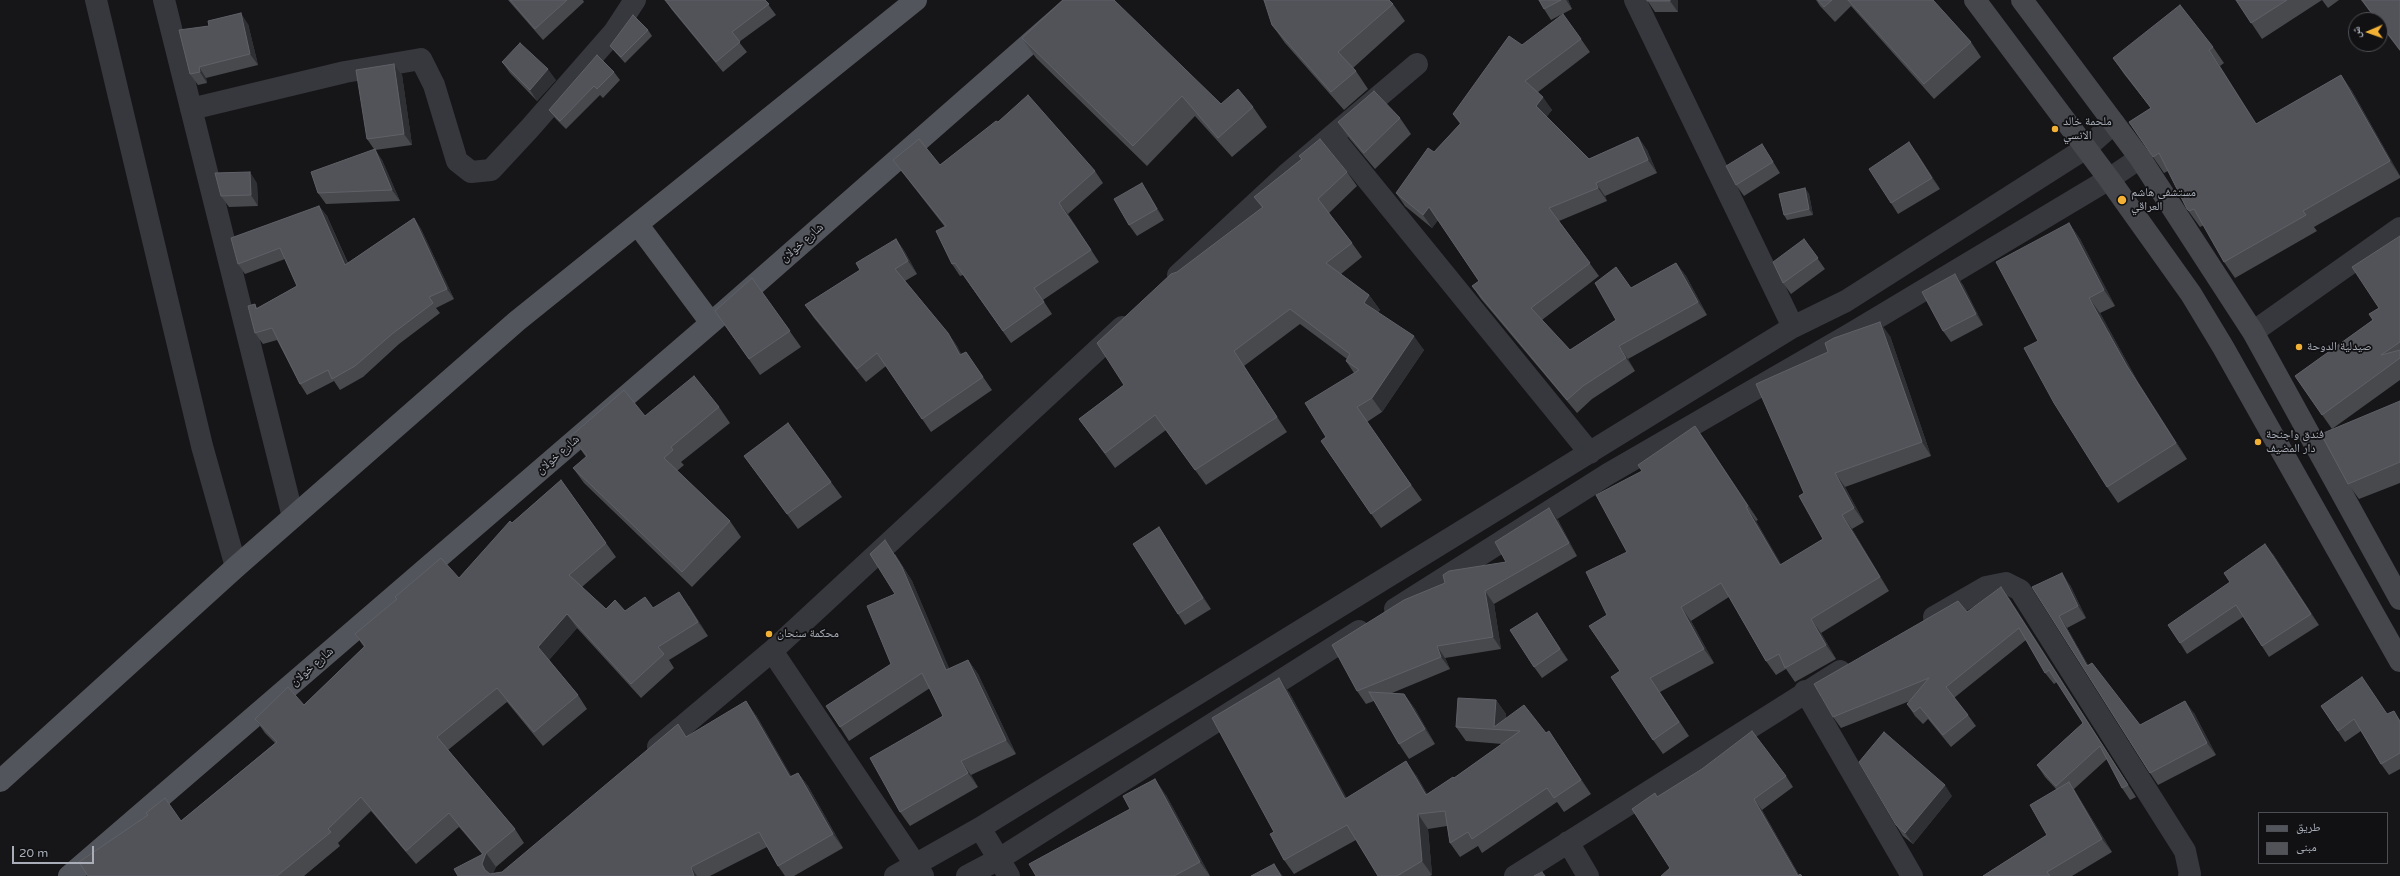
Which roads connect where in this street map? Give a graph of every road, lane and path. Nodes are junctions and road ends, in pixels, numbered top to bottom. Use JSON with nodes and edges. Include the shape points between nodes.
{"nodes":[{"id":1,"x":96,"y":0,"type":"edge"},
{"id":2,"x":164,"y":0,"type":"edge"},
{"id":3,"x":635,"y":0,"type":"edge"},
{"id":4,"x":916,"y":0,"type":"edge"},
{"id":5,"x":1079,"y":0,"type":"edge"},
{"id":6,"x":1635,"y":0,"type":"edge"},
{"id":7,"x":1975,"y":0,"type":"edge"},
{"id":8,"x":2022,"y":0,"type":"edge"},
{"id":9,"x":1417,"y":64,"type":"dead end"},
{"id":10,"x":191,"y":109,"type":"junction"},
{"id":11,"x":2114,"y":123,"type":"junction"},
{"id":12,"x":1332,"y":136,"type":"junction"},
{"id":13,"x":2086,"y":148,"type":"junction"},
{"id":14,"x":2140,"y":158,"type":"junction"},
{"id":15,"x":2109,"y":179,"type":"junction"},
{"id":16,"x":638,"y":225,"type":"junction"},
{"id":17,"x":2400,"y":228,"type":"edge"},
{"id":18,"x":1163,"y":288,"type":"edge"},
{"id":19,"x":1134,"y":315,"type":"edge"},
{"id":20,"x":711,"y":323,"type":"junction"},
{"id":21,"x":1794,"y":327,"type":"junction"},
{"id":22,"x":2253,"y":332,"type":"junction"},
{"id":23,"x":1590,"y":453,"type":"junction"},
{"id":24,"x":293,"y":517,"type":"junction"},
{"id":25,"x":236,"y":567,"type":"junction"},
{"id":26,"x":2400,"y":598,"type":"edge"},
{"id":27,"x":1919,"y":626,"type":"edge"},
{"id":28,"x":772,"y":651,"type":"junction"},
{"id":29,"x":1859,"y":660,"type":"edge"},
{"id":30,"x":2400,"y":661,"type":"edge"},
{"id":31,"x":1805,"y":691,"type":"junction"},
{"id":32,"x":644,"y":758,"type":"edge"},
{"id":33,"x":0,"y":781,"type":"edge"},
{"id":34,"x":980,"y":828,"type":"junction"},
{"id":35,"x":1568,"y":842,"type":"junction"},
{"id":36,"x":1004,"y":868,"type":"edge"},
{"id":37,"x":920,"y":870,"type":"edge"},
{"id":38,"x":69,"y":876,"type":"edge"},
{"id":39,"x":895,"y":876,"type":"edge"},
{"id":40,"x":967,"y":876,"type":"edge"},
{"id":41,"x":1515,"y":876,"type":"edge"},
{"id":42,"x":1588,"y":876,"type":"edge"},
{"id":43,"x":1912,"y":876,"type":"edge"},
{"id":44,"x":2188,"y":876,"type":"edge"}],
"edges":[{"from":1,"to":25,"type":"street","via":[[202,446]]},
{"from":2,"to":10,"type":"street"},
{"from":3,"to":10,"type":"street","via":[[614,32],[490,170],[471,172],[457,160],[434,85],[421,59],[345,72]]},
{"from":4,"to":16,"type":"main road"},
{"from":5,"to":20,"type":"main road","name":"شارع خولان"},
{"from":6,"to":21,"type":"street"},
{"from":7,"to":13,"type":"street"},
{"from":8,"to":11,"type":"street"},
{"from":9,"to":12,"type":"street"},
{"from":10,"to":24,"type":"street"},
{"from":11,"to":13,"type":"street"},
{"from":11,"to":14,"type":"street"},
{"from":12,"to":18,"type":"street"},
{"from":12,"to":23,"type":"street"},
{"from":13,"to":15,"type":"street"},
{"from":13,"to":21,"type":"street","via":[[1846,301]]},
{"from":14,"to":15,"type":"street"},
{"from":14,"to":22,"type":"street"},
{"from":15,"to":30,"type":"street","via":[[2191,294],[2223,347]]},
{"from":15,"to":36,"type":"street","via":[[1852,333],[1608,474]]},
{"from":16,"to":20,"type":"main road"},
{"from":16,"to":24,"type":"main road","via":[[517,321]]},
{"from":17,"to":22,"type":"street"},
{"from":19,"to":28,"type":"street"},
{"from":20,"to":38,"type":"main road","name":"شارع خولان"},
{"from":21,"to":23,"type":"street"},
{"from":22,"to":26,"type":"street"},
{"from":23,"to":34,"type":"street"},
{"from":24,"to":25,"type":"main road"},
{"from":25,"to":33,"type":"main road"},
{"from":27,"to":44,"type":"street","via":[[1986,587],[2006,583],[2020,590],[2184,851],[2190,874]]},
{"from":28,"to":32,"type":"street"},
{"from":28,"to":37,"type":"street"},
{"from":29,"to":31,"type":"street"},
{"from":31,"to":35,"type":"street"},
{"from":31,"to":43,"type":"street"},
{"from":34,"to":36,"type":"street"},
{"from":34,"to":37,"type":"street"},
{"from":35,"to":41,"type":"street"},
{"from":35,"to":42,"type":"street"},
{"from":36,"to":40,"type":"street"},
{"from":37,"to":39,"type":"street"}]}
